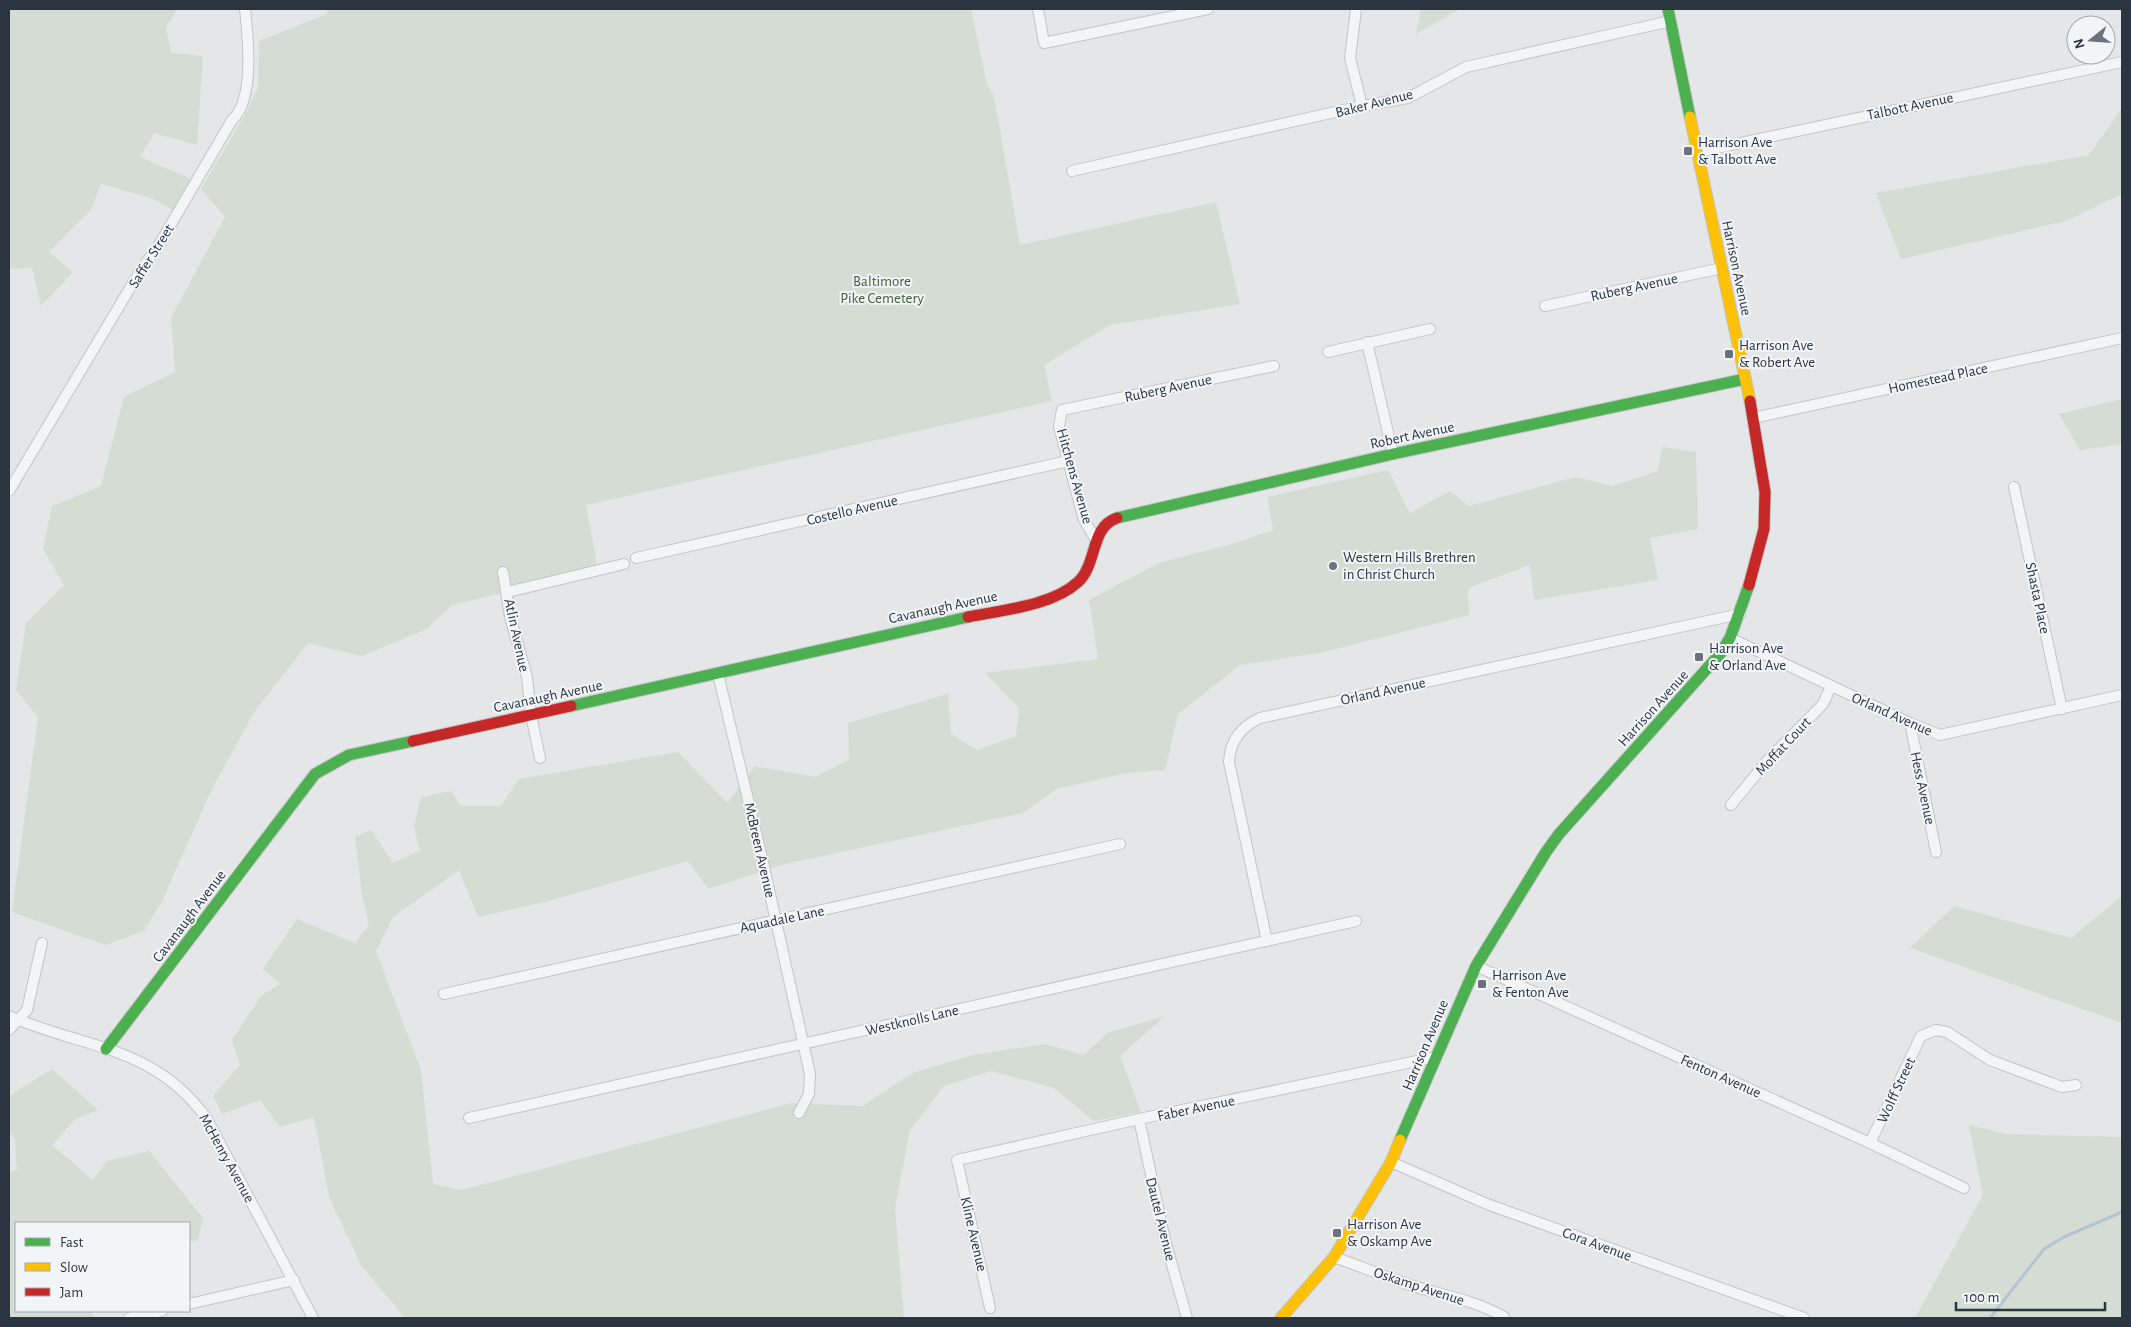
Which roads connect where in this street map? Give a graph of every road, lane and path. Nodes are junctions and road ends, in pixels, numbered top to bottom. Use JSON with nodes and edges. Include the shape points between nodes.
{"nodes":[{"id":1,"x":245,"y":9,"type":"edge"},
{"id":2,"x":1038,"y":9,"type":"edge"},
{"id":3,"x":1208,"y":9,"type":"edge"},
{"id":4,"x":1356,"y":9,"type":"edge"},
{"id":5,"x":1668,"y":9,"type":"edge"},
{"id":6,"x":1195,"y":10,"type":"edge"},
{"id":7,"x":1671,"y":21,"type":"junction"},
{"id":8,"x":2122,"y":62,"type":"edge"},
{"id":9,"x":1362,"y":106,"type":"junction"},
{"id":10,"x":1698,"y":152,"type":"junction"},
{"id":11,"x":1072,"y":171,"type":"dead end"},
{"id":12,"x":1722,"y":268,"type":"junction"},
{"id":13,"x":1545,"y":306,"type":"dead end"},
{"id":14,"x":1430,"y":329,"type":"dead end"},
{"id":15,"x":2122,"y":338,"type":"edge"},
{"id":16,"x":1367,"y":342,"type":"junction"},
{"id":17,"x":1328,"y":352,"type":"dead end"},
{"id":18,"x":1274,"y":366,"type":"dead end"},
{"id":19,"x":1745,"y":379,"type":"junction"},
{"id":20,"x":1062,"y":410,"type":"joint"},
{"id":21,"x":1753,"y":418,"type":"junction"},
{"id":22,"x":1393,"y":454,"type":"junction"},
{"id":23,"x":1068,"y":461,"type":"junction"},
{"id":24,"x":2014,"y":487,"type":"dead end"},
{"id":25,"x":9,"y":491,"type":"edge"},
{"id":26,"x":1096,"y":540,"type":"junction"},
{"id":27,"x":636,"y":558,"type":"dead end"},
{"id":28,"x":624,"y":564,"type":"dead end"},
{"id":29,"x":503,"y":572,"type":"dead end"},
{"id":30,"x":508,"y":592,"type":"junction"},
{"id":31,"x":1740,"y":614,"type":"junction"},
{"id":32,"x":1730,"y":638,"type":"junction"},
{"id":33,"x":718,"y":674,"type":"junction"},
{"id":34,"x":1831,"y":686,"type":"junction"},
{"id":35,"x":2122,"y":695,"type":"edge"},
{"id":36,"x":2062,"y":709,"type":"junction"},
{"id":37,"x":531,"y":715,"type":"junction"},
{"id":38,"x":1910,"y":723,"type":"junction"},
{"id":39,"x":540,"y":758,"type":"dead end"},
{"id":40,"x":1731,"y":805,"type":"dead end"},
{"id":41,"x":1120,"y":844,"type":"dead end"},
{"id":42,"x":1936,"y":852,"type":"dead end"},
{"id":43,"x":776,"y":920,"type":"junction"},
{"id":44,"x":1356,"y":921,"type":"dead end"},
{"id":45,"x":1267,"y":941,"type":"junction"},
{"id":46,"x":42,"y":942,"type":"dead end"},
{"id":47,"x":1476,"y":966,"type":"junction"},
{"id":48,"x":444,"y":994,"type":"dead end"},
{"id":49,"x":9,"y":1016,"type":"edge"},
{"id":50,"x":19,"y":1020,"type":"junction"},
{"id":51,"x":9,"y":1030,"type":"edge"},
{"id":52,"x":803,"y":1043,"type":"junction"},
{"id":53,"x":106,"y":1049,"type":"junction"},
{"id":54,"x":1436,"y":1058,"type":"junction"},
{"id":55,"x":2076,"y":1085,"type":"dead end"},
{"id":56,"x":799,"y":1112,"type":"dead end"},
{"id":57,"x":469,"y":1118,"type":"dead end"},
{"id":58,"x":1140,"y":1119,"type":"junction"},
{"id":59,"x":1870,"y":1143,"type":"junction"},
{"id":60,"x":957,"y":1160,"type":"joint"},
{"id":61,"x":1391,"y":1162,"type":"junction"},
{"id":62,"x":1964,"y":1188,"type":"dead end"},
{"id":63,"x":1334,"y":1257,"type":"junction"},
{"id":64,"x":294,"y":1280,"type":"junction"},
{"id":65,"x":190,"y":1304,"type":"edge"},
{"id":66,"x":990,"y":1308,"type":"dead end"},
{"id":67,"x":157,"y":1312,"type":"edge"},
{"id":68,"x":1504,"y":1317,"type":"dead end"},
{"id":69,"x":129,"y":1318,"type":"edge"},
{"id":70,"x":313,"y":1318,"type":"edge"},
{"id":71,"x":1187,"y":1318,"type":"edge"},
{"id":72,"x":1281,"y":1318,"type":"edge"},
{"id":73,"x":1804,"y":1318,"type":"edge"}],
"edges":[{"from":1,"to":25,"type":"street","name":"Saffer Street","via":[[246,82],[241,108]]},
{"from":2,"to":6,"type":"street","via":[[1044,43]]},
{"from":3,"to":6,"type":"street"},
{"from":4,"to":9,"type":"street","via":[[1350,58]]},
{"from":5,"to":7,"type":"street","name":"Harrison Avenue"},
{"from":7,"to":9,"type":"street","name":"Baker Avenue","via":[[1466,67],[1408,98]]},
{"from":7,"to":10,"type":"street","name":"Harrison Avenue"},
{"from":8,"to":10,"type":"street","name":"Talbott Avenue"},
{"from":9,"to":11,"type":"street","name":"Baker Avenue"},
{"from":10,"to":12,"type":"street","name":"Harrison Avenue"},
{"from":12,"to":13,"type":"street","name":"Ruberg Avenue"},
{"from":12,"to":19,"type":"street","name":"Harrison Avenue"},
{"from":14,"to":16,"type":"street"},
{"from":15,"to":21,"type":"street","name":"Homestead Place"},
{"from":16,"to":17,"type":"street"},
{"from":16,"to":22,"type":"street"},
{"from":18,"to":20,"type":"street","name":"Ruberg Avenue"},
{"from":19,"to":21,"type":"street","name":"Harrison Avenue"},
{"from":19,"to":22,"type":"street","name":"Robert Avenue"},
{"from":20,"to":23,"type":"street","name":"Hitchens Avenue","via":[[1059,426]]},
{"from":21,"to":31,"type":"street","name":"Harrison Avenue","via":[[1765,510],[1760,547]]},
{"from":22,"to":26,"type":"street","name":"Robert Avenue","via":[[1126,516],[1108,522]]},
{"from":23,"to":26,"type":"street","name":"Hitchens Avenue","via":[[1084,520]]},
{"from":23,"to":27,"type":"street","name":"Costello Avenue"},
{"from":24,"to":36,"type":"street","name":"Shasta Place"},
{"from":26,"to":33,"type":"street","name":"Cavanaugh Avenue","via":[[1092,562],[1085,574],[1056,597]]},
{"from":28,"to":30,"type":"street"},
{"from":29,"to":30,"type":"street","name":"Atlin Avenue"},
{"from":30,"to":37,"type":"street","name":"Atlin Avenue","via":[[510,617],[527,677]]},
{"from":31,"to":32,"type":"street","name":"Harrison Avenue"},
{"from":31,"to":45,"type":"street","name":"Orland Avenue","via":[[1251,722],[1237,735],[1228,762]]},
{"from":32,"to":34,"type":"street","name":"Orland Avenue"},
{"from":32,"to":47,"type":"street","name":"Harrison Avenue","via":[[1706,672],[1559,834]]},
{"from":33,"to":37,"type":"street","name":"Cavanaugh Avenue"},
{"from":33,"to":43,"type":"street","name":"McBreen Avenue"},
{"from":34,"to":38,"type":"street","name":"Orland Avenue"},
{"from":34,"to":40,"type":"street","name":"Moffat Court","via":[[1823,704],[1768,760]]},
{"from":35,"to":36,"type":"street","name":"Orland Avenue"},
{"from":36,"to":38,"type":"street","name":"Orland Avenue","via":[[1940,735]]},
{"from":37,"to":39,"type":"street","name":"Atlin Avenue"},
{"from":37,"to":53,"type":"street","name":"Cavanaugh Avenue","via":[[349,755],[315,774]]},
{"from":38,"to":42,"type":"street","name":"Hess Avenue"},
{"from":41,"to":43,"type":"street","name":"Aquadale Lane"},
{"from":43,"to":48,"type":"street","name":"Aquadale Lane"},
{"from":43,"to":52,"type":"street","name":"McBreen Avenue"},
{"from":44,"to":45,"type":"street","name":"Westknolls Lane"},
{"from":45,"to":52,"type":"street","name":"Westknolls Lane"},
{"from":46,"to":50,"type":"street","via":[[26,1013]]},
{"from":47,"to":54,"type":"street","name":"Harrison Avenue"},
{"from":47,"to":59,"type":"street","name":"Fenton Avenue"},
{"from":49,"to":50,"type":"street","name":"McHenry Avenue"},
{"from":50,"to":51,"type":"street"},
{"from":50,"to":53,"type":"street","name":"McHenry Avenue"},
{"from":52,"to":56,"type":"street","name":"McBreen Avenue","via":[[810,1084],[809,1094]]},
{"from":52,"to":57,"type":"street","name":"Westknolls Lane"},
{"from":53,"to":64,"type":"street","name":"McHenry Avenue","via":[[154,1068],[184,1090],[196,1104]]},
{"from":54,"to":58,"type":"street","name":"Faber Avenue"},
{"from":54,"to":61,"type":"street","name":"Harrison Avenue"},
{"from":55,"to":59,"type":"street","name":"Wolff Street","via":[[2062,1087],[1990,1060],[1947,1032],[1936,1030],[1921,1036]]},
{"from":58,"to":60,"type":"street","name":"Faber Avenue"},
{"from":58,"to":71,"type":"street","name":"Dautel Avenue","via":[[1165,1240]]},
{"from":59,"to":62,"type":"street","name":"Fenton Avenue"},
{"from":60,"to":66,"type":"street","name":"Kline Avenue"},
{"from":61,"to":63,"type":"street","name":"Harrison Avenue"},
{"from":61,"to":73,"type":"street","name":"Cora Avenue","via":[[1487,1204]]},
{"from":63,"to":68,"type":"street","name":"Oskamp Avenue"},
{"from":63,"to":72,"type":"street","name":"Harrison Avenue"},
{"from":64,"to":65,"type":"street"},
{"from":64,"to":70,"type":"street","name":"McHenry Avenue"},
{"from":67,"to":69,"type":"street"}]}
